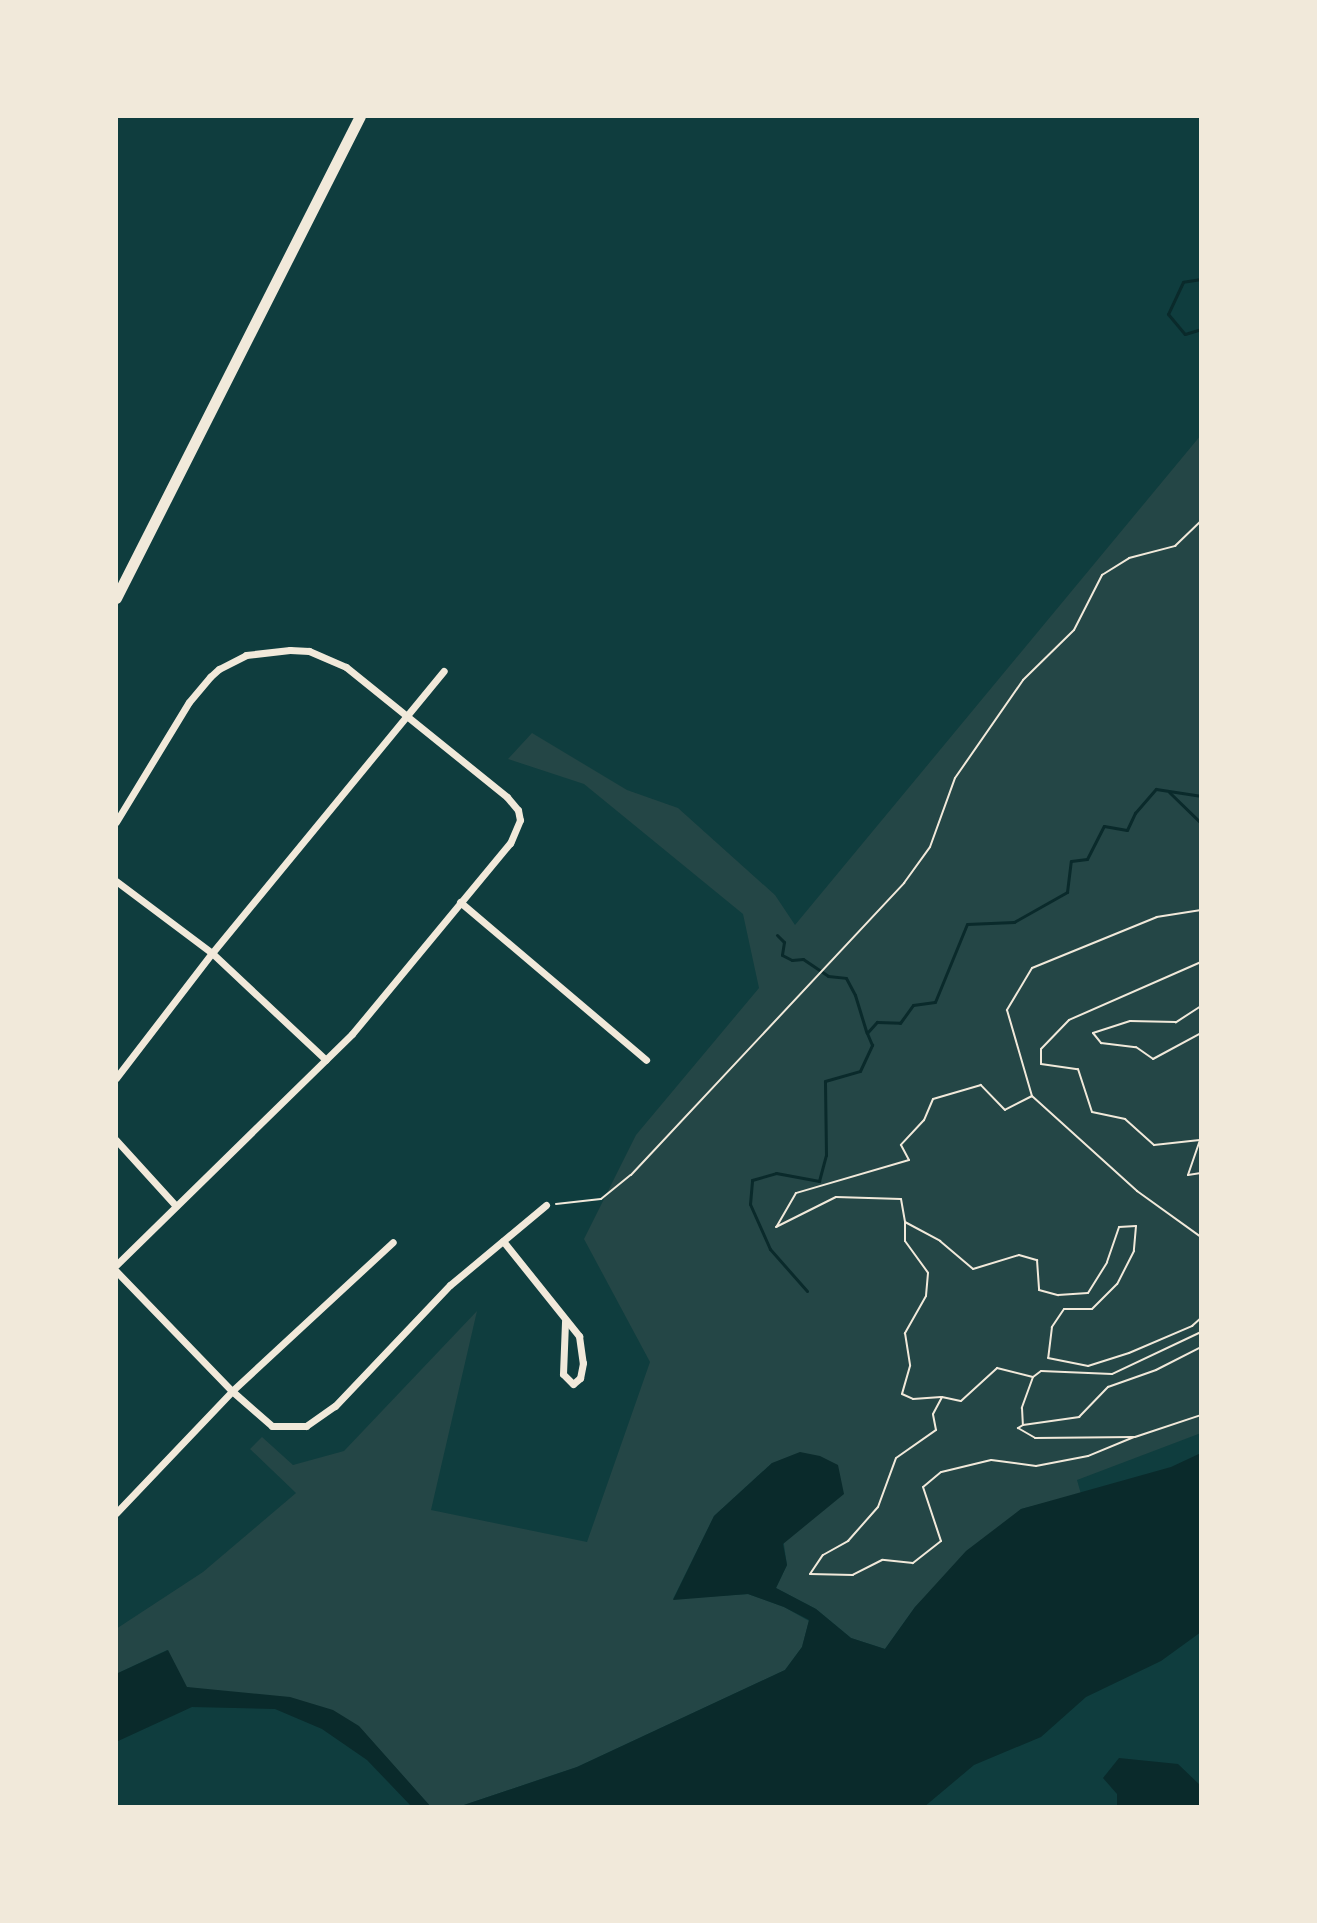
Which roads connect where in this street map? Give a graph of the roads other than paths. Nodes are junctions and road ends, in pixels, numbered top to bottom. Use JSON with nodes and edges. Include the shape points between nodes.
{"nodes":[{"id":1,"x":360,"y":116,"type":"edge"},
{"id":2,"x":116,"y":598,"type":"edge"},
{"id":3,"x":444,"y":671,"type":"dead end"},
{"id":4,"x":408,"y":715,"type":"junction"},
{"id":5,"x":116,"y":822,"type":"edge"},
{"id":6,"x":116,"y":881,"type":"edge"},
{"id":7,"x":460,"y":902,"type":"junction"},
{"id":8,"x":212,"y":953,"type":"junction"},
{"id":9,"x":326,"y":1060,"type":"junction"},
{"id":10,"x":646,"y":1060,"type":"dead end"},
{"id":11,"x":116,"y":1078,"type":"edge"},
{"id":12,"x":116,"y":1140,"type":"edge"},
{"id":13,"x":546,"y":1205,"type":"road end"},
{"id":14,"x":176,"y":1206,"type":"junction"},
{"id":15,"x":503,"y":1241,"type":"junction"},
{"id":16,"x":393,"y":1242,"type":"dead end"},
{"id":17,"x":116,"y":1268,"type":"edge"},
{"id":18,"x":565,"y":1321,"type":"junction"},
{"id":19,"x":232,"y":1391,"type":"junction"},
{"id":20,"x":116,"y":1513,"type":"edge"}],
"edges":[{"from":1,"to":2,"type":"main road"},
{"from":3,"to":4,"type":"street"},
{"from":4,"to":5,"type":"street","via":[[331,659],[290,650],[246,655],[219,669],[200,688]]},
{"from":4,"to":7,"type":"street","via":[[518,810],[520,820],[510,843]]},
{"from":4,"to":8,"type":"street"},
{"from":6,"to":8,"type":"street"},
{"from":7,"to":9,"type":"street"},
{"from":7,"to":10,"type":"street"},
{"from":8,"to":9,"type":"street"},
{"from":8,"to":11,"type":"street"},
{"from":9,"to":14,"type":"street"},
{"from":12,"to":14,"type":"street"},
{"from":13,"to":15,"type":"street"},
{"from":14,"to":17,"type":"street"},
{"from":15,"to":18,"type":"street"},
{"from":15,"to":19,"type":"street","via":[[450,1285],[335,1406],[306,1426],[272,1426]]},
{"from":16,"to":19,"type":"street"},
{"from":17,"to":19,"type":"street"},
{"from":18,"to":18,"type":"street","via":[[563,1374],[573,1384],[580,1378],[582,1347]]},
{"from":19,"to":20,"type":"street"}]}
